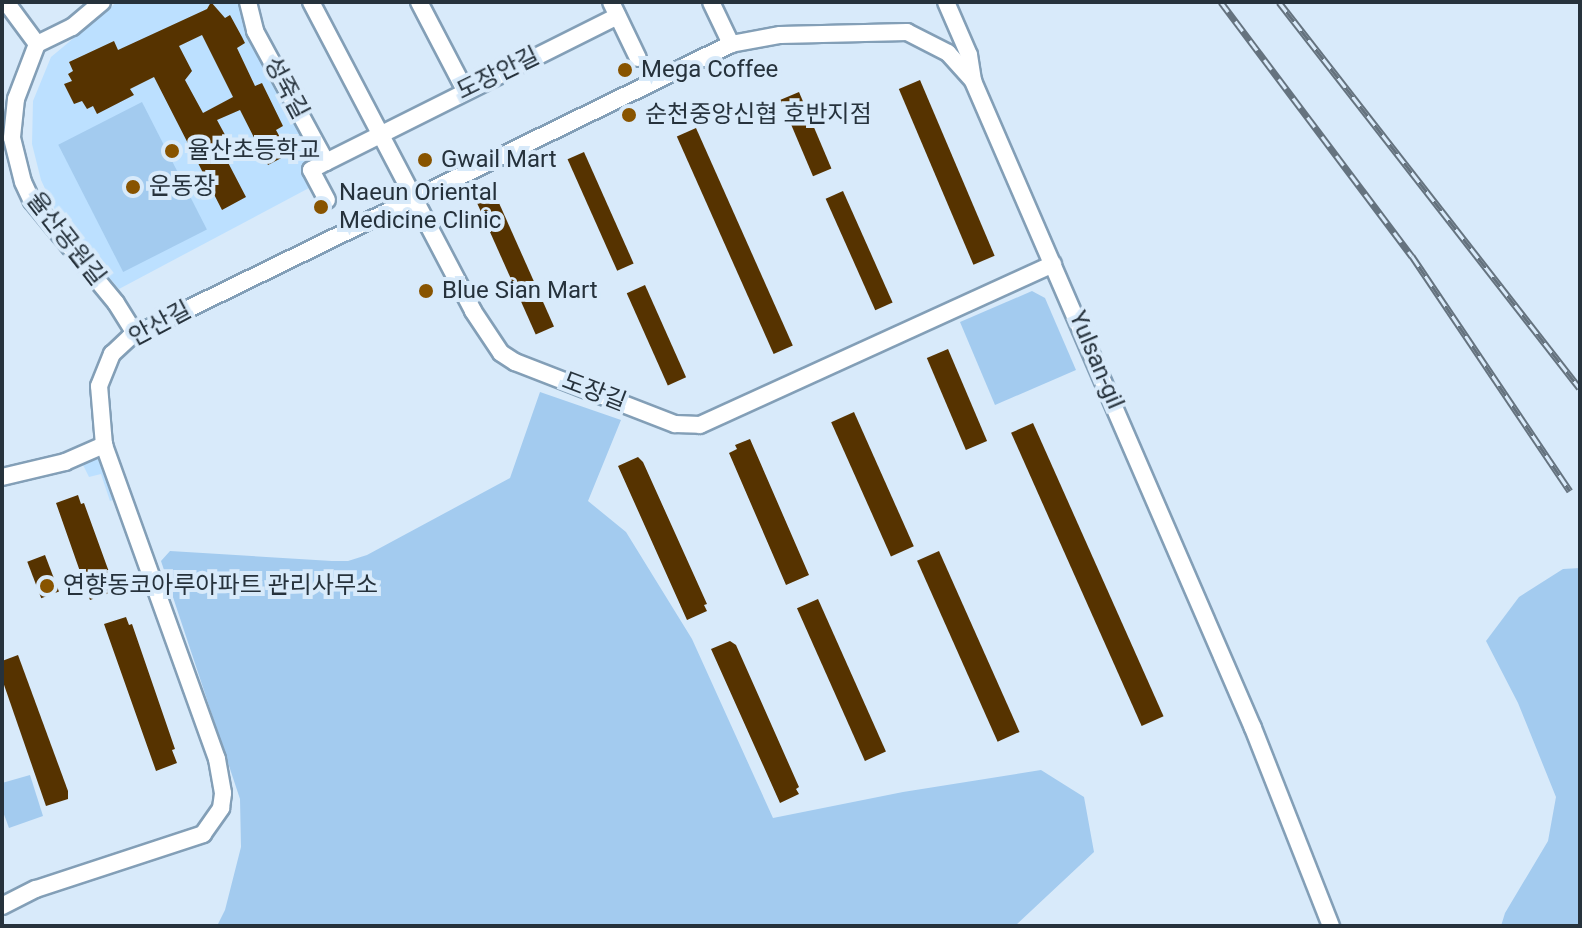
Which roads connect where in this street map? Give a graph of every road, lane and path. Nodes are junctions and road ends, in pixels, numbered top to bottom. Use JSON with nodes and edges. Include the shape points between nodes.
{"nodes":[{"id":1,"x":6,"y":2,"type":"edge"},
{"id":2,"x":102,"y":2,"type":"edge"},
{"id":3,"x":248,"y":2,"type":"edge"},
{"id":4,"x":311,"y":2,"type":"edge"},
{"id":5,"x":711,"y":2,"type":"edge"},
{"id":6,"x":946,"y":2,"type":"edge"},
{"id":7,"x":425,"y":4,"type":"edge"},
{"id":8,"x":614,"y":9,"type":"edge"},
{"id":9,"x":37,"y":44,"type":"junction"},
{"id":10,"x":731,"y":44,"type":"junction"},
{"id":11,"x":638,"y":58,"type":"dead end"},
{"id":12,"x":973,"y":81,"type":"junction"},
{"id":13,"x":465,"y":90,"type":"junction"},
{"id":14,"x":378,"y":133,"type":"junction"},
{"id":15,"x":326,"y":162,"type":"junction"},
{"id":16,"x":414,"y":199,"type":"junction"},
{"id":17,"x":327,"y":200,"type":"dead end"},
{"id":18,"x":1053,"y":264,"type":"junction"},
{"id":19,"x":136,"y":335,"type":"junction"},
{"id":20,"x":104,"y":445,"type":"junction"},
{"id":21,"x":2,"y":477,"type":"edge"},
{"id":22,"x":2,"y":906,"type":"edge"},
{"id":23,"x":1331,"y":926,"type":"edge"}],
"edges":[{"from":1,"to":9,"type":"street"},
{"from":2,"to":9,"type":"street","via":[[72,27]]},
{"from":3,"to":15,"type":"street","name":"성죽길","via":[[255,31]]},
{"from":4,"to":14,"type":"street","name":"도장길"},
{"from":5,"to":10,"type":"street"},
{"from":6,"to":12,"type":"street","via":[[969,55]]},
{"from":7,"to":13,"type":"street"},
{"from":8,"to":11,"type":"street","name":"도장안길"},
{"from":8,"to":13,"type":"street","name":"도장안길"},
{"from":9,"to":19,"type":"street","name":"율산공원길","via":[[12,118],[23,182],[32,201]]},
{"from":10,"to":12,"type":"street","name":"Yulsan-gil","via":[[780,35],[907,32],[948,53]]},
{"from":10,"to":16,"type":"street","name":"안산길"},
{"from":12,"to":18,"type":"street","name":"Yulsan-gil"},
{"from":13,"to":14,"type":"street","name":"도장안길"},
{"from":14,"to":15,"type":"street"},
{"from":14,"to":16,"type":"street","name":"도장길"},
{"from":15,"to":17,"type":"street","via":[[311,170]]},
{"from":16,"to":18,"type":"street","name":"도장길","via":[[501,353],[684,426],[700,425]]},
{"from":16,"to":19,"type":"street","name":"안산길"},
{"from":18,"to":23,"type":"street","name":"Yulsan-gil","via":[[1253,728]]},
{"from":19,"to":20,"type":"street","name":"안산길","via":[[120,346],[103,370],[99,386]]},
{"from":20,"to":21,"type":"street","via":[[65,462]]},
{"from":20,"to":22,"type":"street","name":"안산길","via":[[217,759],[221,808],[203,834],[36,889]]}]}
